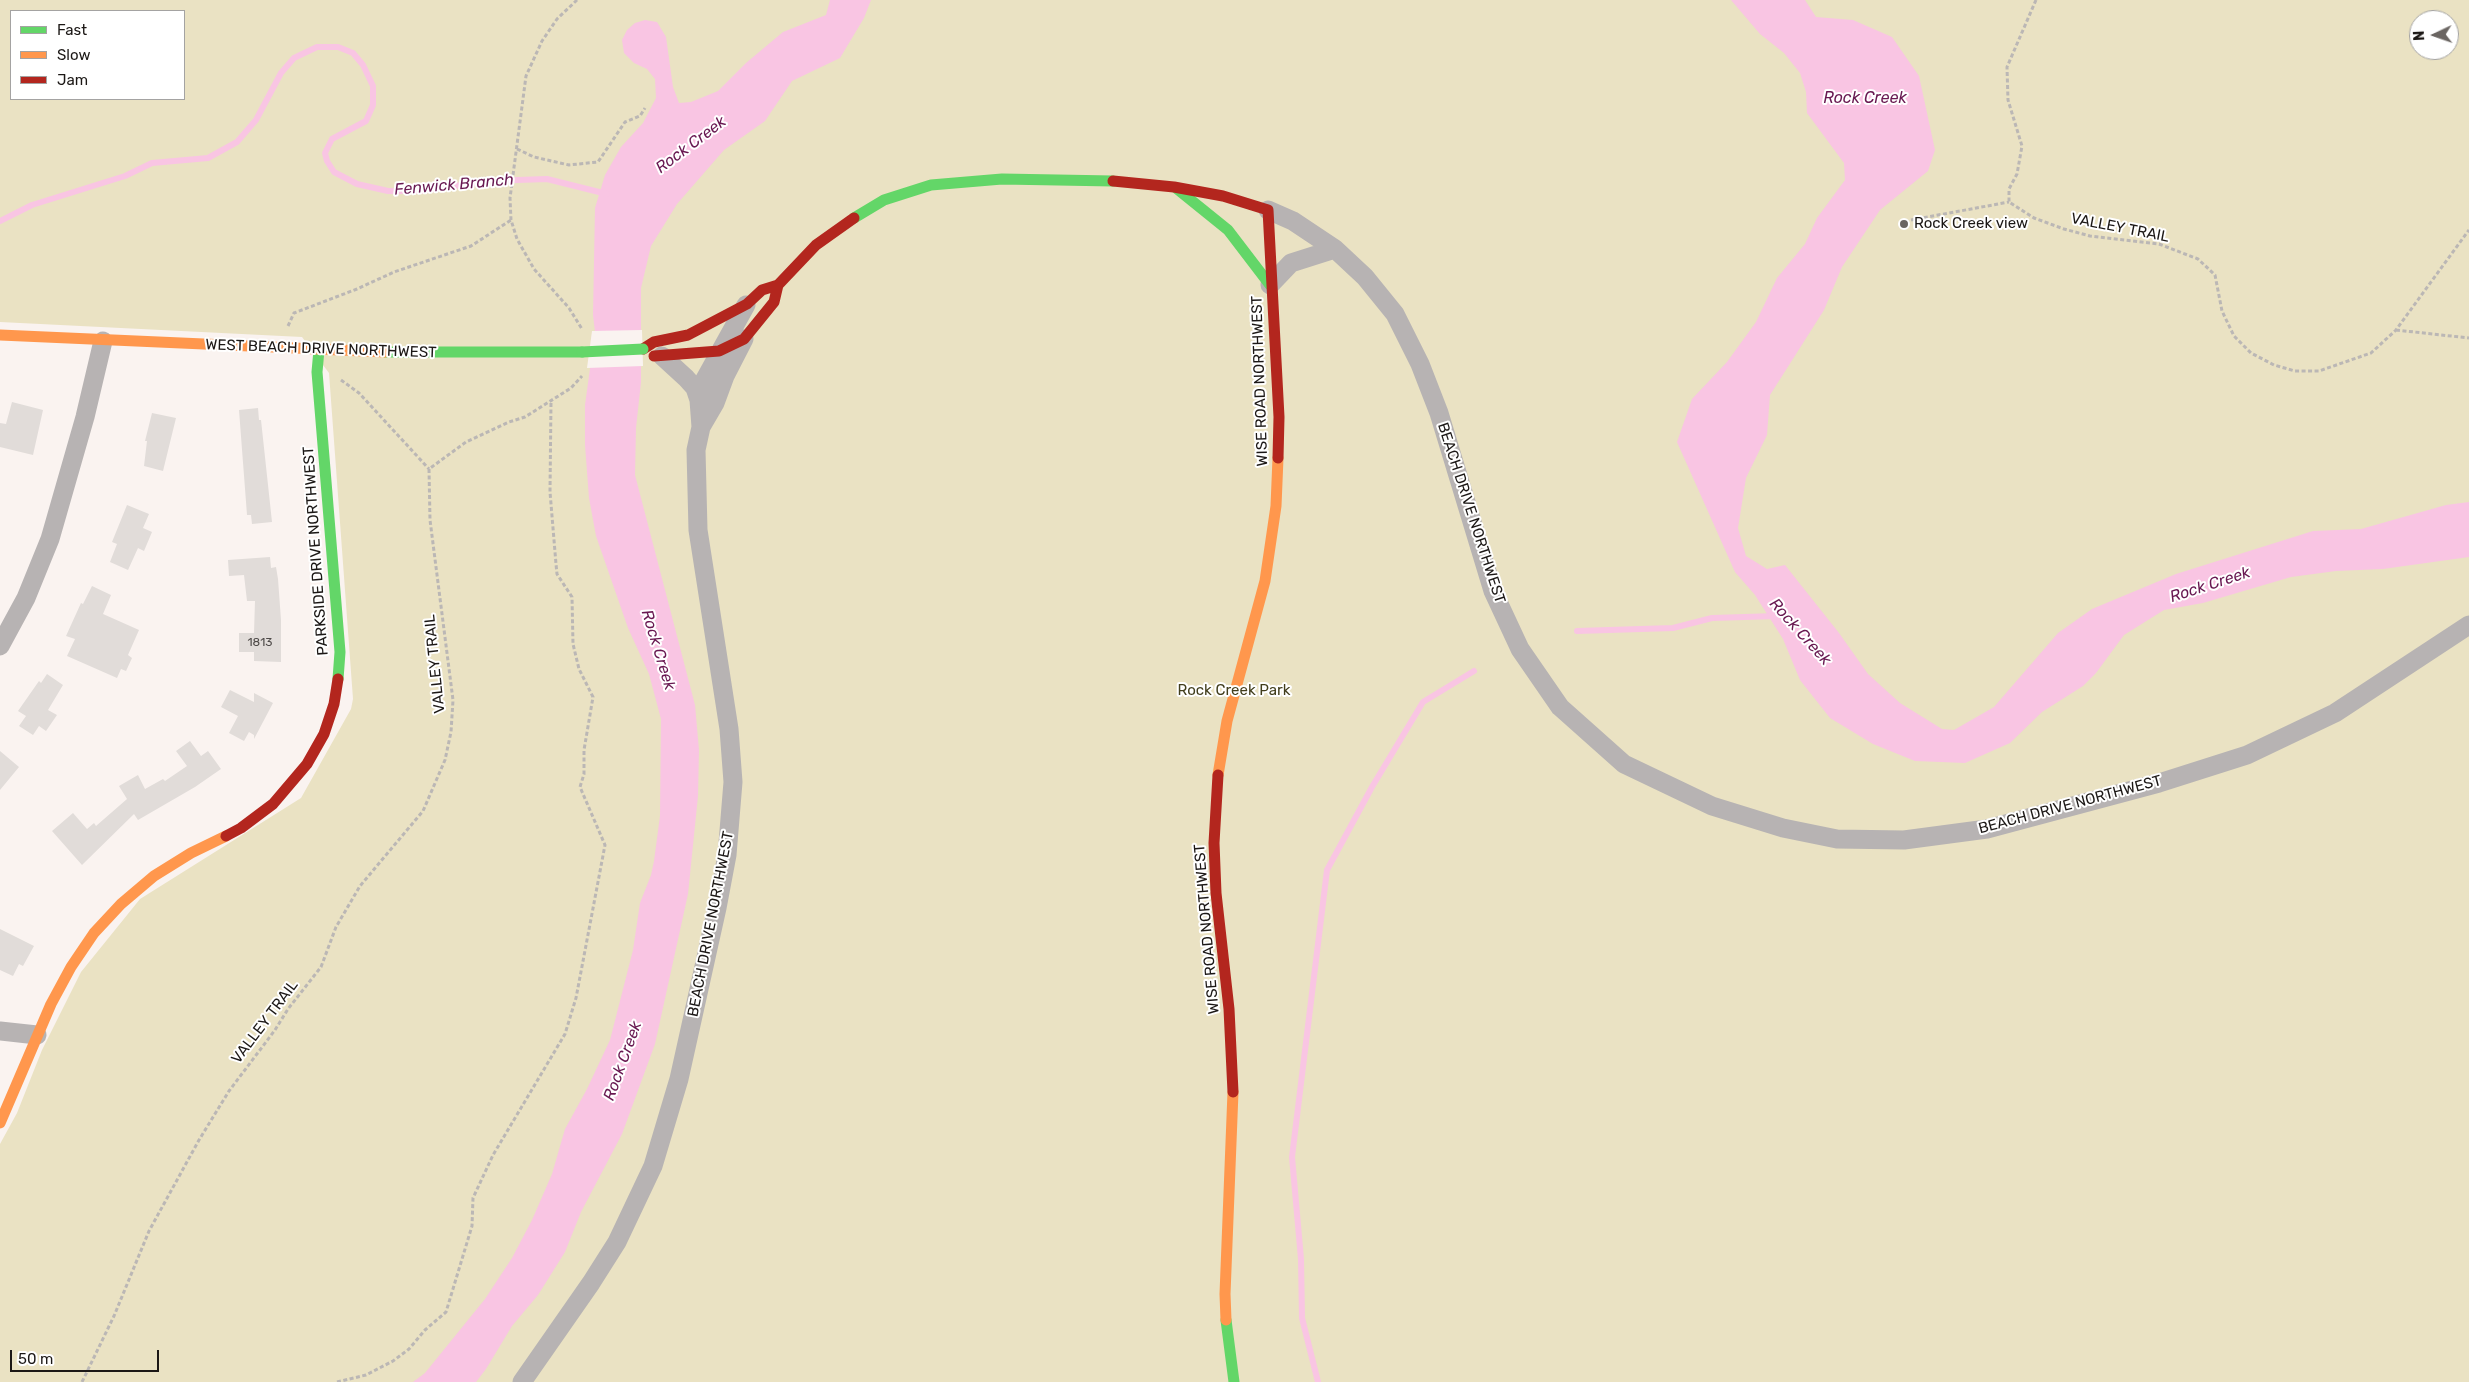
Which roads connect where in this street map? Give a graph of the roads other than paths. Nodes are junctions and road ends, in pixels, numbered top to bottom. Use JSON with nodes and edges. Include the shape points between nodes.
{"nodes":[{"id":1,"x":1174,"y":187,"type":"junction"},
{"id":2,"x":1268,"y":210,"type":"junction"},
{"id":3,"x":1335,"y":249,"type":"junction"},
{"id":4,"x":778,"y":285,"type":"junction"},
{"id":5,"x":1270,"y":285,"type":"junction"},
{"id":6,"x":747,"y":304,"type":"junction"},
{"id":7,"x":0,"y":335,"type":"edge"},
{"id":8,"x":688,"y":335,"type":"junction"},
{"id":9,"x":744,"y":339,"type":"junction"},
{"id":10,"x":103,"y":341,"type":"junction"},
{"id":11,"x":643,"y":349,"type":"junction"},
{"id":12,"x":319,"y":350,"type":"junction"},
{"id":13,"x":719,"y":350,"type":"junction"},
{"id":14,"x":662,"y":356,"type":"junction"},
{"id":15,"x":725,"y":376,"type":"junction"},
{"id":16,"x":699,"y":400,"type":"junction"},
{"id":17,"x":701,"y":426,"type":"junction"},
{"id":18,"x":2469,"y":625,"type":"edge"},
{"id":19,"x":0,"y":646,"type":"edge"},
{"id":20,"x":0,"y":1031,"type":"edge"},
{"id":21,"x":38,"y":1036,"type":"junction"},
{"id":22,"x":0,"y":1123,"type":"edge"},
{"id":23,"x":522,"y":1382,"type":"edge"},
{"id":24,"x":1234,"y":1382,"type":"edge"}],
"edges":[{"from":1,"to":2,"type":"street","name":"BEACH DRIVE NORTHWEST","via":[[1223,196]]},
{"from":1,"to":4,"type":"street","name":"BEACH DRIVE NORTHWEST","via":[[1072,178],[931,185],[884,200],[845,223],[816,245]]},
{"from":1,"to":5,"type":"street","via":[[1228,230]]},
{"from":2,"to":3,"type":"street","name":"BEACH DRIVE NORTHWEST","via":[[1293,221]]},
{"from":2,"to":5,"type":"street","name":"WISE ROAD NORTHWEST"},
{"from":3,"to":5,"type":"street","via":[[1291,262]]},
{"from":3,"to":18,"type":"street","name":"BEACH DRIVE NORTHWEST","via":[[1365,277],[1395,314],[1420,364],[1439,413],[1493,591],[1520,649],[1560,707],[1624,764],[1712,806],[1783,828],[1837,838],[1904,840],[1987,829],[2159,783],[2247,755],[2334,713]]},
{"from":4,"to":6,"type":"street","name":"BEACH DRIVE NORTHWEST","via":[[762,290]]},
{"from":4,"to":9,"type":"street","name":"BEACH DRIVE NORTHWEST","via":[[774,302]]},
{"from":5,"to":24,"type":"street","name":"WISE ROAD NORTHWEST","via":[[1279,423],[1276,506],[1265,581],[1227,721],[1214,819],[1216,893],[1232,1063],[1225,1294]]},
{"from":6,"to":8,"type":"street","name":"WEST BEACH DRIVE NORTHWEST"},
{"from":6,"to":13,"type":"street","name":"BEACH DRIVE NORTHWEST"},
{"from":7,"to":10,"type":"street","name":"WEST BEACH DRIVE NORTHWEST"},
{"from":8,"to":11,"type":"street","name":"WEST BEACH DRIVE NORTHWEST","via":[[654,342]]},
{"from":8,"to":13,"type":"street","via":[[711,343]]},
{"from":9,"to":13,"type":"street","name":"WEST BEACH DRIVE NORTHWEST"},
{"from":9,"to":15,"type":"street","name":"BEACH DRIVE NORTHWEST"},
{"from":10,"to":12,"type":"street","name":"WEST BEACH DRIVE NORTHWEST"},
{"from":10,"to":19,"type":"street","via":[[50,539],[26,598]]},
{"from":11,"to":12,"type":"street","name":"WEST BEACH DRIVE NORTHWEST","bridge":true,"via":[[459,353]]},
{"from":11,"to":14,"type":"street","name":"WEST BEACH DRIVE NORTHWEST"},
{"from":12,"to":21,"type":"street","name":"PARKSIDE DRIVE NORTHWEST","via":[[317,372],[340,652],[334,704],[324,734],[299,775],[262,813],[230,834],[166,867],[111,914],[71,968]]},
{"from":13,"to":14,"type":"street","name":"WEST BEACH DRIVE NORTHWEST"},
{"from":13,"to":15,"type":"street"},
{"from":13,"to":16,"type":"street","name":"BEACH DRIVE NORTHWEST"},
{"from":14,"to":16,"type":"street","via":[[695,388]]},
{"from":15,"to":17,"type":"street","name":"BEACH DRIVE NORTHWEST","via":[[716,402]]},
{"from":16,"to":17,"type":"street","name":"BEACH DRIVE NORTHWEST"},
{"from":17,"to":23,"type":"street","name":"BEACH DRIVE NORTHWEST","via":[[695,467],[698,530],[729,729],[733,782],[727,855],[690,1031],[653,1166],[617,1242],[592,1284]]},
{"from":20,"to":21,"type":"street"},
{"from":21,"to":22,"type":"street","name":"PARKSIDE DRIVE NORTHWEST"}]}
